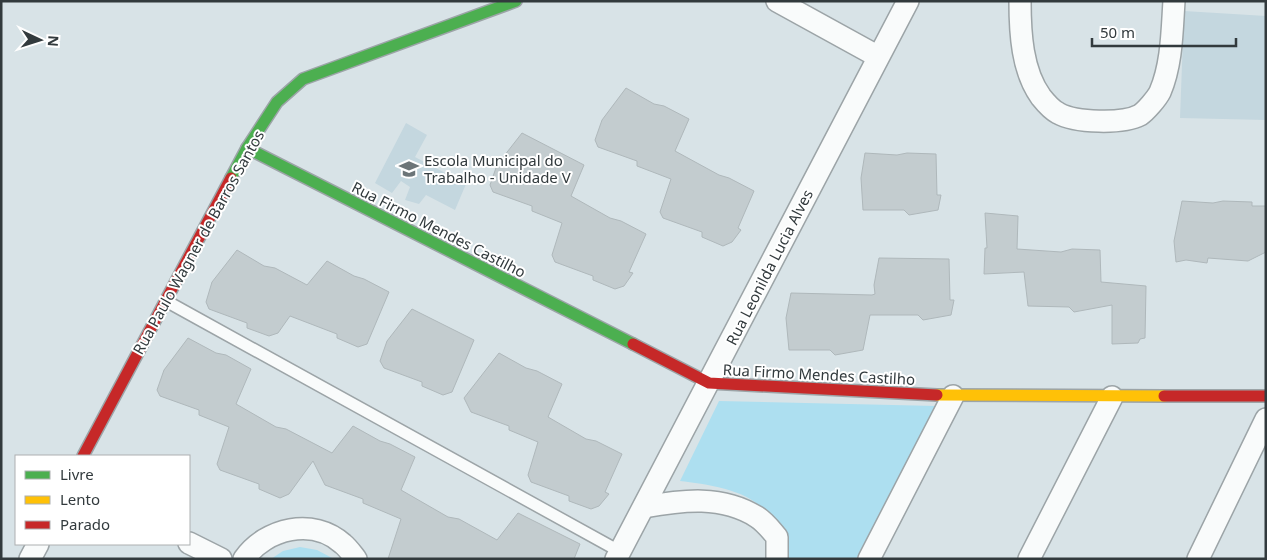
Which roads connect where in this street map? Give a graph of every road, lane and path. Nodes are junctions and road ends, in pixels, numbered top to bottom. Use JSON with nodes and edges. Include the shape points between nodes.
{"nodes":[{"id":1,"x":516,"y":1,"type":"edge"},
{"id":2,"x":777,"y":1,"type":"edge"},
{"id":3,"x":908,"y":1,"type":"edge"},
{"id":4,"x":1020,"y":1,"type":"edge"},
{"id":5,"x":1174,"y":1,"type":"edge"},
{"id":6,"x":877,"y":56,"type":"junction"},
{"id":7,"x":247,"y":148,"type":"junction"},
{"id":8,"x":164,"y":300,"type":"junction"},
{"id":9,"x":708,"y":383,"type":"junction"},
{"id":10,"x":953,"y":396,"type":"junction"},
{"id":11,"x":1266,"y":396,"type":"edge"},
{"id":12,"x":1112,"y":397,"type":"junction"},
{"id":13,"x":1266,"y":419,"type":"edge"},
{"id":14,"x":84,"y":455,"type":"edge"},
{"id":15,"x":644,"y":507,"type":"junction"},
{"id":16,"x":190,"y":544,"type":"edge"},
{"id":17,"x":37,"y":545,"type":"edge"},
{"id":18,"x":618,"y":555,"type":"edge"},
{"id":19,"x":30,"y":559,"type":"edge"},
{"id":20,"x":221,"y":559,"type":"edge"},
{"id":21,"x":244,"y":559,"type":"edge"},
{"id":22,"x":356,"y":559,"type":"edge"},
{"id":23,"x":777,"y":559,"type":"edge"},
{"id":24,"x":869,"y":559,"type":"edge"},
{"id":25,"x":1029,"y":559,"type":"edge"},
{"id":26,"x":1198,"y":559,"type":"edge"}],
"edges":[{"from":1,"to":7,"type":"street","name":"Rua Paulo Wagner de Barros Santos","via":[[303,79],[277,102]]},
{"from":2,"to":6,"type":"street"},
{"from":3,"to":6,"type":"street","name":"Rua Leonilda Lucia Alves"},
{"from":4,"to":5,"type":"street","via":[[1020,28],[1028,73],[1041,97],[1058,113],[1079,119],[1124,121],[1141,114],[1159,93],[1172,37]]},
{"from":6,"to":9,"type":"street","name":"Rua Leonilda Lucia Alves"},
{"from":7,"to":8,"type":"street","name":"Rua Paulo Wagner de Barros Santos"},
{"from":7,"to":9,"type":"street","name":"Rua Firmo Mendes Castilho"},
{"from":8,"to":14,"type":"street","name":"Rua Paulo Wagner de Barros Santos"},
{"from":8,"to":18,"type":"lane"},
{"from":9,"to":10,"type":"street","name":"Rua Firmo Mendes Castilho"},
{"from":9,"to":15,"type":"street","name":"Rua Leonilda Lucia Alves"},
{"from":10,"to":12,"type":"street","name":"Rua Firmo Mendes Castilho"},
{"from":10,"to":24,"type":"street"},
{"from":11,"to":12,"type":"street","name":"Rua Firmo Mendes Castilho"},
{"from":12,"to":25,"type":"street"},
{"from":13,"to":26,"type":"street"},
{"from":15,"to":18,"type":"street","name":"Rua Leonilda Lucia Alves"},
{"from":15,"to":23,"type":"street","via":[[704,500],[732,505],[759,518],[776,537]]},
{"from":16,"to":20,"type":"street"},
{"from":17,"to":19,"type":"street"},
{"from":21,"to":22,"type":"street","via":[[252,548],[273,534],[296,528],[321,532],[342,543]]}]}
